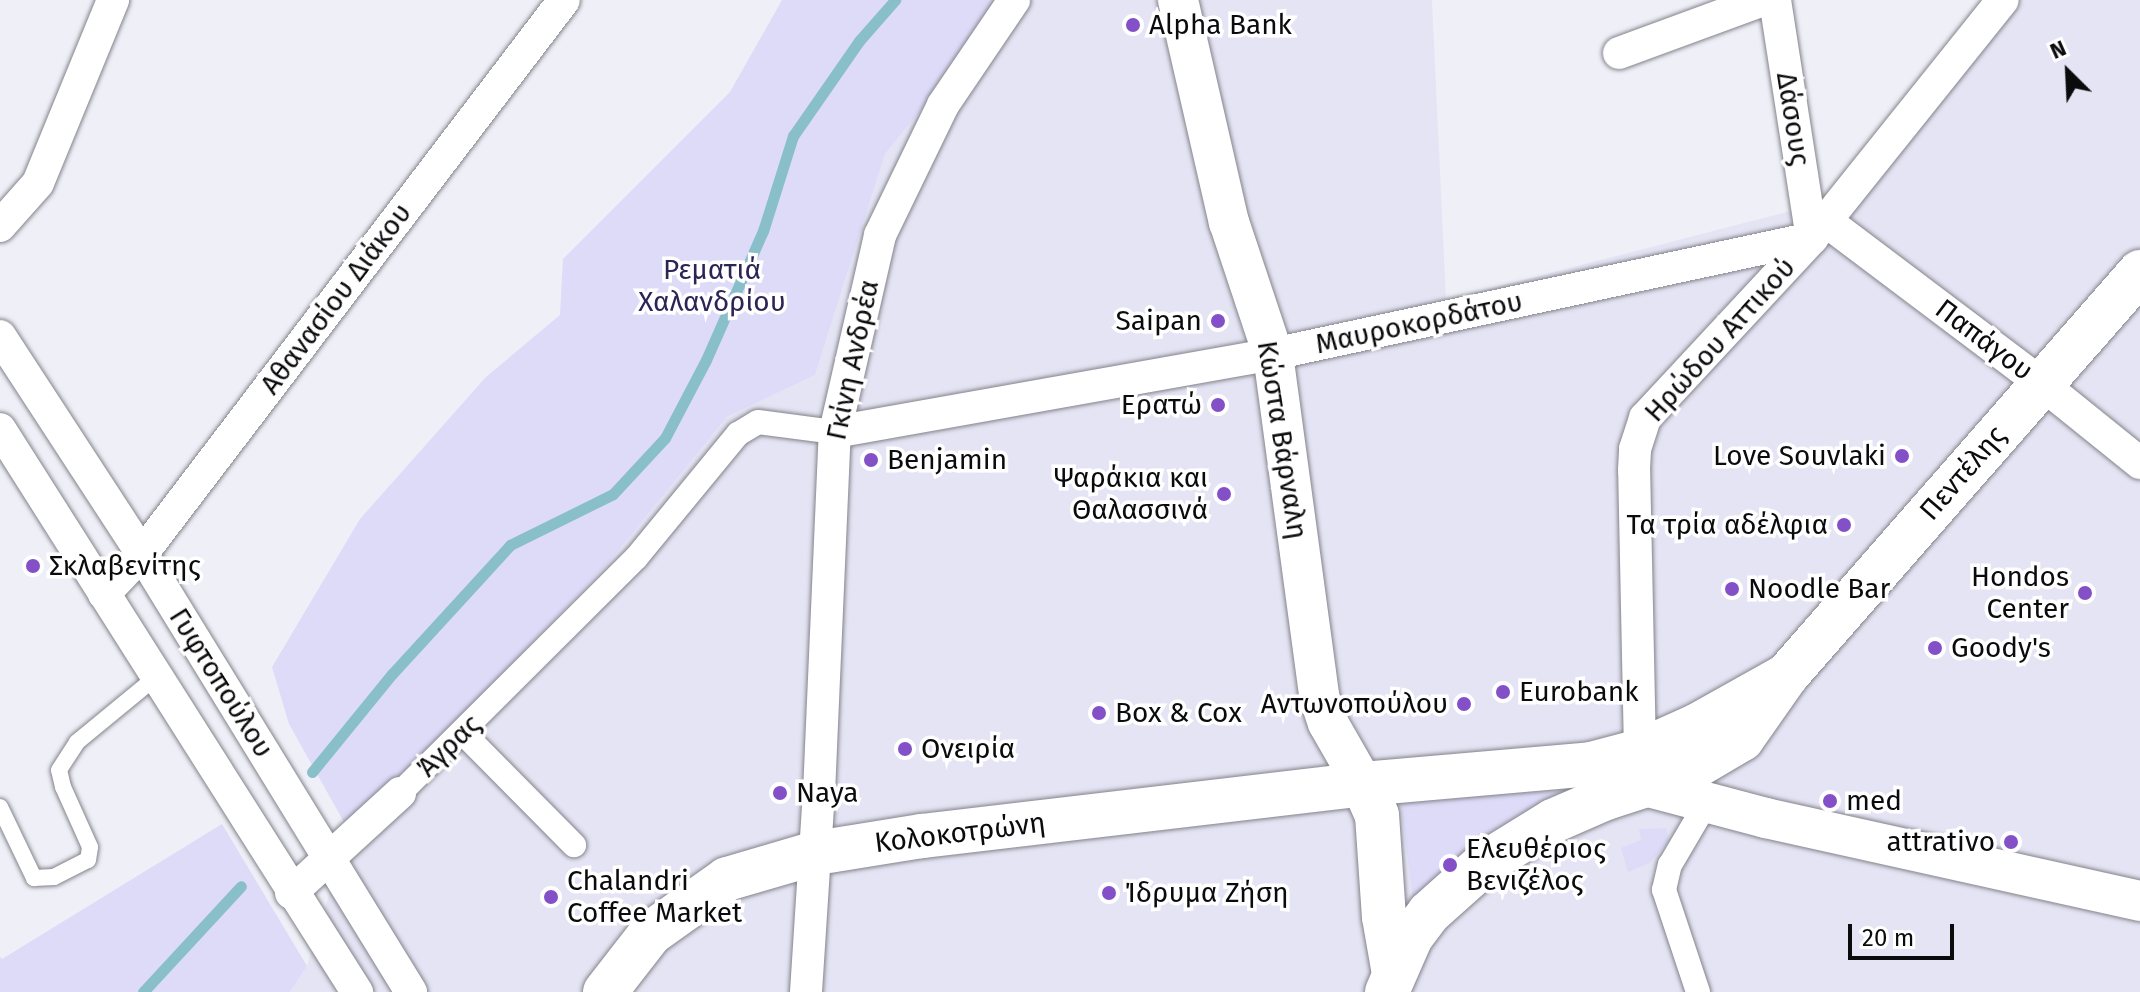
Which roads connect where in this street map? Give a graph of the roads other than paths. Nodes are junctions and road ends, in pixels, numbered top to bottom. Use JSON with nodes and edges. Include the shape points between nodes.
{"nodes":[{"id":1,"x":113,"y":0,"type":"edge"},
{"id":2,"x":564,"y":0,"type":"edge"},
{"id":3,"x":1014,"y":0,"type":"edge"},
{"id":4,"x":1178,"y":0,"type":"edge"},
{"id":5,"x":1763,"y":0,"type":"edge"},
{"id":6,"x":1775,"y":0,"type":"edge"},
{"id":7,"x":2003,"y":0,"type":"edge"},
{"id":8,"x":1619,"y":53,"type":"dead end"},
{"id":9,"x":0,"y":226,"type":"edge"},
{"id":10,"x":1819,"y":230,"type":"junction"},
{"id":11,"x":2140,"y":272,"type":"edge"},
{"id":12,"x":0,"y":336,"type":"edge"},
{"id":13,"x":1273,"y":354,"type":"junction"},
{"id":14,"x":2042,"y":384,"type":"junction"},
{"id":15,"x":0,"y":429,"type":"edge"},
{"id":16,"x":835,"y":432,"type":"junction"},
{"id":17,"x":2140,"y":463,"type":"edge"},
{"id":18,"x":142,"y":554,"type":"junction"},
{"id":19,"x":104,"y":594,"type":"junction"},
{"id":20,"x":1787,"y":675,"type":"junction"},
{"id":21,"x":156,"y":677,"type":"junction"},
{"id":22,"x":463,"y":733,"type":"junction"},
{"id":23,"x":1742,"y":739,"type":"junction"},
{"id":24,"x":1643,"y":768,"type":"junction"},
{"id":25,"x":1363,"y":784,"type":"junction"},
{"id":26,"x":400,"y":793,"type":"joint"},
{"id":27,"x":1707,"y":802,"type":"junction"},
{"id":28,"x":0,"y":807,"type":"edge"},
{"id":29,"x":1766,"y":818,"type":"junction"},
{"id":30,"x":574,"y":845,"type":"dead end"},
{"id":31,"x":816,"y":853,"type":"junction"},
{"id":32,"x":331,"y":860,"type":"junction"},
{"id":33,"x":291,"y":893,"type":"junction"},
{"id":34,"x":2140,"y":901,"type":"edge"},
{"id":35,"x":1390,"y":983,"type":"edge"},
{"id":36,"x":357,"y":992,"type":"edge"},
{"id":37,"x":411,"y":992,"type":"edge"},
{"id":38,"x":605,"y":992,"type":"edge"},
{"id":39,"x":806,"y":992,"type":"edge"},
{"id":40,"x":1698,"y":992,"type":"edge"}],
"edges":[{"from":1,"to":9,"type":"street","via":[[38,183]]},
{"from":2,"to":18,"type":"street","name":"Αθανασίου Διάκου"},
{"from":3,"to":16,"type":"street","name":"Γκίνη Ανδρέα","via":[[943,105],[880,235]]},
{"from":4,"to":13,"type":"street","name":"Κώστα Βάρναλη","via":[[1229,222]]},
{"from":5,"to":8,"type":"street"},
{"from":6,"to":10,"type":"street","name":"Δάσους"},
{"from":7,"to":10,"type":"street","name":"Ηρώδου Αττικού"},
{"from":10,"to":13,"type":"street","name":"Μαυροκορδάτου"},
{"from":10,"to":14,"type":"street","name":"Παπάγου"},
{"from":10,"to":24,"type":"street","name":"Ηρώδου Αττικού","via":[[1658,400],[1639,432],[1634,470]]},
{"from":11,"to":14,"type":"main road","name":"Πεντέλης"},
{"from":12,"to":18,"type":"street","name":"Γυφτοπούλου"},
{"from":13,"to":16,"type":"street","name":"Μαυροκορδάτου"},
{"from":13,"to":25,"type":"street","name":"Κώστα Βάρναλη","via":[[1319,696]]},
{"from":14,"to":17,"type":"street","name":"Παπάγου"},
{"from":14,"to":20,"type":"main road","name":"Πεντέλης"},
{"from":15,"to":19,"type":"street","name":"Γυφτοπούλου"},
{"from":16,"to":22,"type":"street","name":"Άγρας","via":[[758,422],[738,434],[636,558]]},
{"from":16,"to":31,"type":"street","name":"Γκίνη Ανδρέα"},
{"from":18,"to":19,"type":"street","name":"Αθανασίου Διάκου"},
{"from":18,"to":32,"type":"street","name":"Γυφτοπούλου"},
{"from":19,"to":21,"type":"street","name":"Γυφτοπούλου"},
{"from":20,"to":23,"type":"main road"},
{"from":20,"to":24,"type":"main road"},
{"from":21,"to":28,"type":"lane","via":[[77,742],[59,770],[90,847],[88,860],[54,877],[34,878]]},
{"from":21,"to":33,"type":"street","name":"Γυφτοπούλου"},
{"from":22,"to":26,"type":"street","name":"Άγρας"},
{"from":22,"to":30,"type":"street"},
{"from":23,"to":24,"type":"main road","via":[[1693,769]]},
{"from":23,"to":29,"type":"street","via":[[1733,756],[1734,785]]},
{"from":24,"to":25,"type":"main road","name":"Κολοκοτρώνη"},
{"from":24,"to":27,"type":"street"},
{"from":24,"to":35,"type":"main road","via":[[1606,798],[1553,821],[1485,863],[1429,913],[1411,937]]},
{"from":25,"to":31,"type":"main road","name":"Κολοκοτρώνη"},
{"from":25,"to":35,"type":"main road","via":[[1377,815]]},
{"from":26,"to":32,"type":"street","name":"Άγρας"},
{"from":27,"to":29,"type":"street"},
{"from":27,"to":40,"type":"street","via":[[1670,865],[1664,890]]},
{"from":29,"to":34,"type":"street"},
{"from":31,"to":38,"type":"main road","name":"Κολοκοτρώνη","via":[[727,879],[651,933]]},
{"from":31,"to":39,"type":"street","name":"Γκίνη Ανδρέα"},
{"from":32,"to":33,"type":"street","name":"Άγρας"},
{"from":32,"to":37,"type":"street","name":"Γυφτοπούλου"},
{"from":33,"to":36,"type":"street","name":"Γυφτοπούλου"}]}
